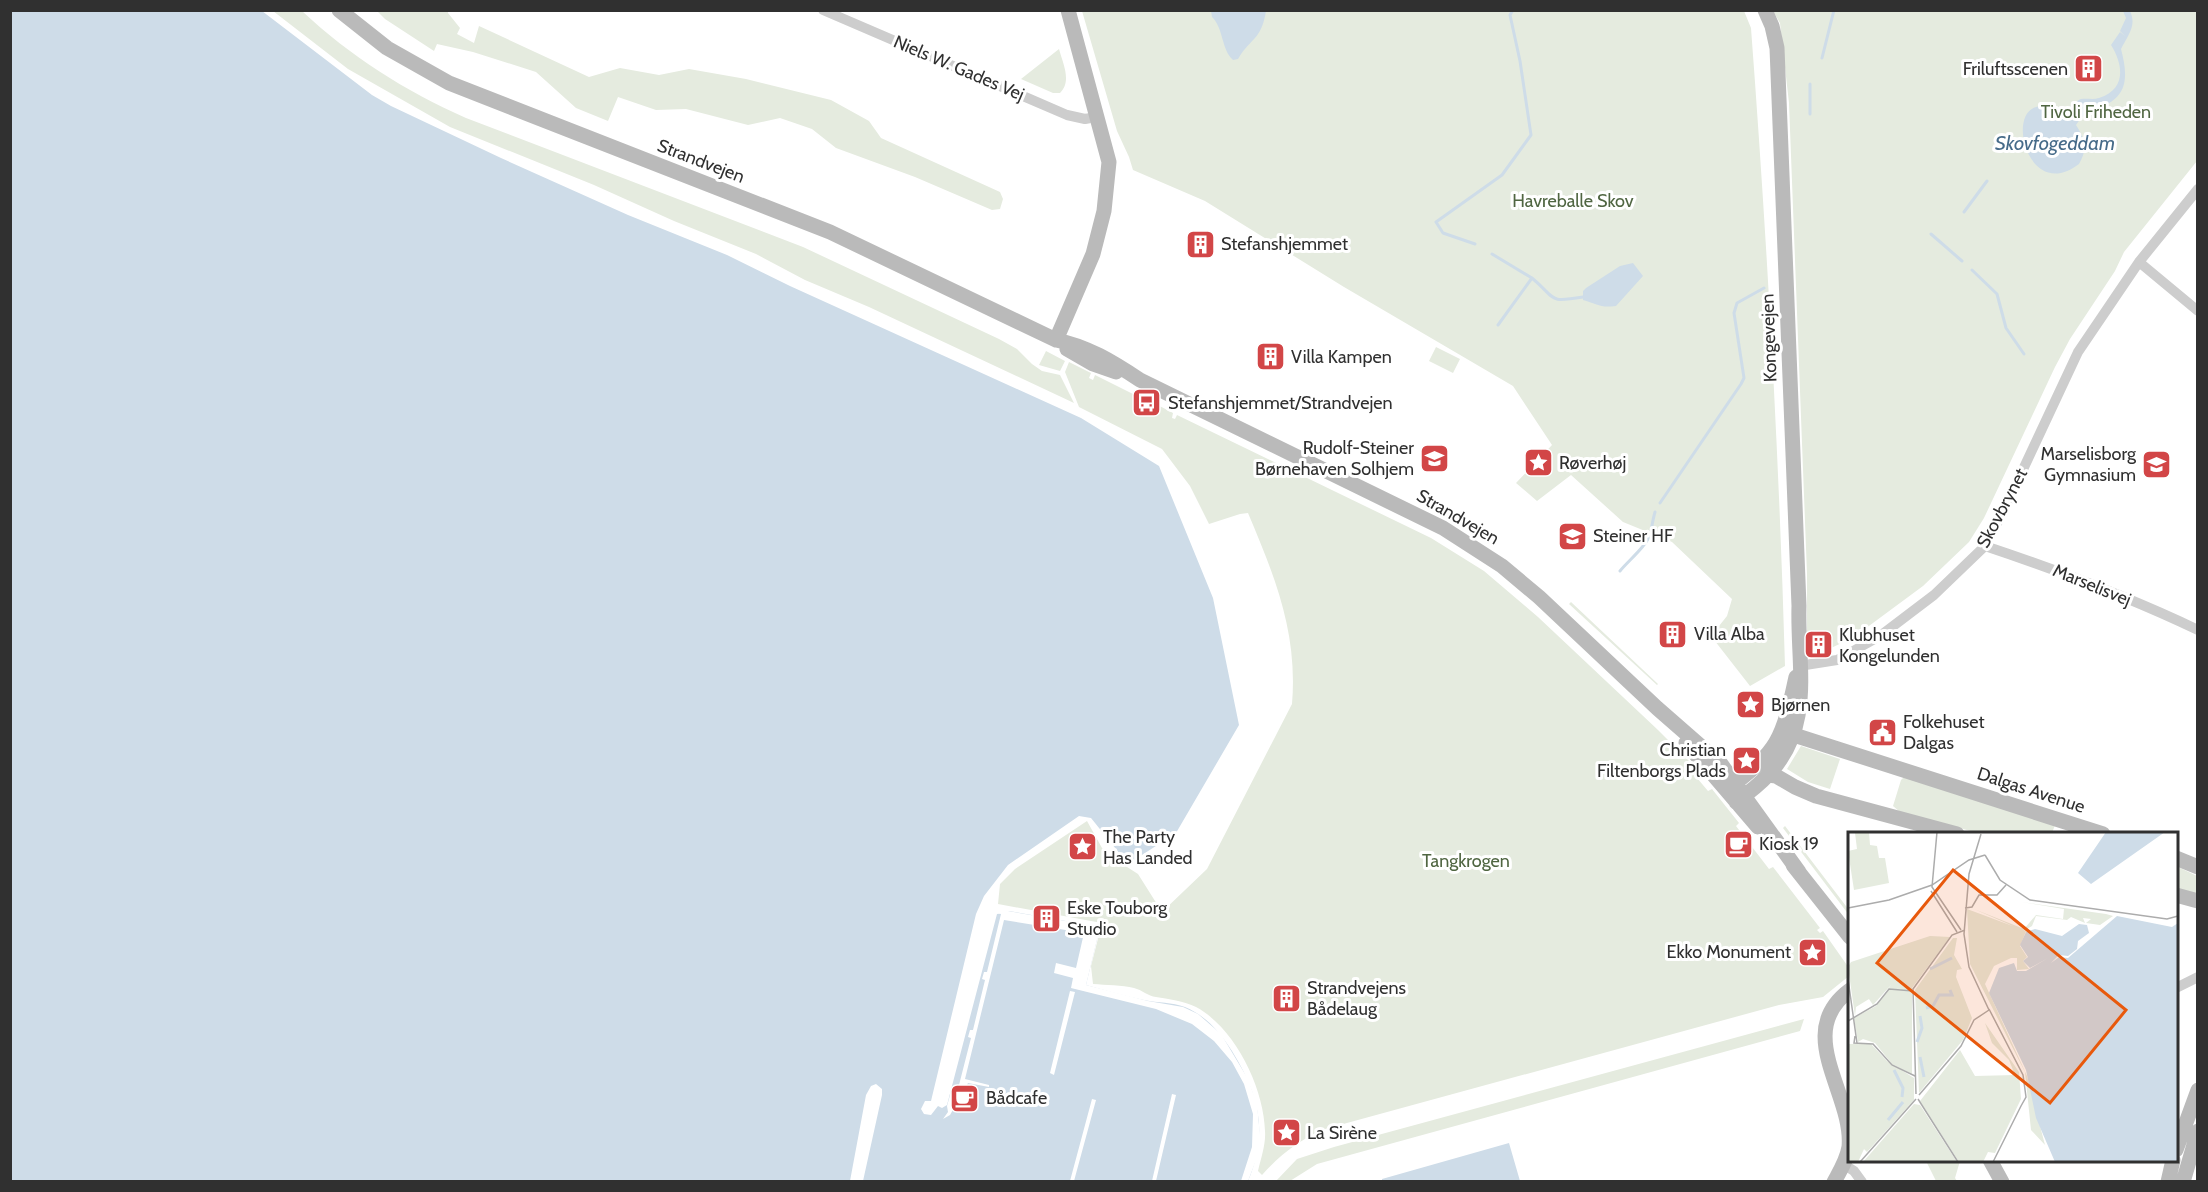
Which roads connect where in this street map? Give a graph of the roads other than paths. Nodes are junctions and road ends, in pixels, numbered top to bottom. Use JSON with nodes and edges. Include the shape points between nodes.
{"nodes":[{"id":1,"x":339,"y":10,"type":"edge"},
{"id":2,"x":823,"y":10,"type":"edge"},
{"id":3,"x":1068,"y":10,"type":"edge"},
{"id":4,"x":1765,"y":10,"type":"edge"},
{"id":5,"x":848,"y":15,"type":"edge"},
{"id":6,"x":1096,"y":117,"type":"junction"},
{"id":7,"x":2198,"y":189,"type":"edge"},
{"id":8,"x":2139,"y":262,"type":"junction"},
{"id":9,"x":2198,"y":312,"type":"edge"},
{"id":10,"x":1056,"y":340,"type":"junction"},
{"id":11,"x":1985,"y":546,"type":"junction"},
{"id":12,"x":2198,"y":630,"type":"edge"},
{"id":13,"x":1799,"y":666,"type":"junction"},
{"id":14,"x":1794,"y":735,"type":"junction"},
{"id":15,"x":1776,"y":742,"type":"junction"},
{"id":16,"x":1768,"y":775,"type":"junction"},
{"id":17,"x":1736,"y":793,"type":"junction"},
{"id":18,"x":1950,"y":832,"type":"edge"},
{"id":19,"x":2097,"y":832,"type":"edge"},
{"id":20,"x":2178,"y":859,"type":"edge"},
{"id":21,"x":2198,"y":867,"type":"edge"},
{"id":22,"x":2178,"y":896,"type":"edge"},
{"id":23,"x":2198,"y":901,"type":"edge"},
{"id":24,"x":1848,"y":934,"type":"edge"},
{"id":25,"x":2198,"y":977,"type":"edge"},
{"id":26,"x":2178,"y":987,"type":"edge"},
{"id":27,"x":1848,"y":992,"type":"edge"},
{"id":28,"x":2198,"y":1090,"type":"edge"},
{"id":29,"x":2198,"y":1131,"type":"edge"},
{"id":30,"x":1848,"y":1138,"type":"edge"},
{"id":31,"x":2178,"y":1145,"type":"edge"},
{"id":32,"x":1848,"y":1150,"type":"edge"},
{"id":33,"x":1991,"y":1162,"type":"edge"},
{"id":34,"x":2174,"y":1162,"type":"edge"},
{"id":35,"x":1844,"y":1164,"type":"junction"},
{"id":36,"x":1834,"y":1182,"type":"edge"},
{"id":37,"x":1862,"y":1182,"type":"edge"},
{"id":38,"x":2002,"y":1182,"type":"edge"},
{"id":39,"x":2168,"y":1182,"type":"edge"},
{"id":40,"x":2182,"y":1182,"type":"edge"}],
"edges":[{"from":1,"to":10,"type":"street","name":"Strandvejen","via":[[387,48],[449,83],[830,232]]},
{"from":2,"to":5,"type":"street","name":"Niels W. Gades Vej"},
{"from":3,"to":6,"type":"street"},
{"from":4,"to":13,"type":"street","name":"Kongevejen","via":[[1777,48]]},
{"from":5,"to":6,"type":"street","name":"Niels W. Gades Vej","via":[[1066,115]]},
{"from":6,"to":10,"type":"street","via":[[1109,162],[1104,212],[1094,254]]},
{"from":7,"to":8,"type":"street","name":"Skovbrynet"},
{"from":8,"to":9,"type":"street"},
{"from":8,"to":11,"type":"street","name":"Skovbrynet","via":[[2078,352]]},
{"from":10,"to":17,"type":"street","name":"Strandvejen","via":[[1076,344],[1140,380],[1452,532],[1539,597],[1657,708]]},
{"from":11,"to":12,"type":"street","name":"Marselisvej","via":[[2100,588]]},
{"from":11,"to":13,"type":"street","name":"Skovbrynet","via":[[1934,595],[1880,636],[1837,660]]},
{"from":13,"to":14,"type":"street","via":[[1803,683]]},
{"from":13,"to":15,"type":"street"},
{"from":14,"to":15,"type":"street"},
{"from":14,"to":16,"type":"street"},
{"from":14,"to":19,"type":"street","name":"Dalgas Avenue"},
{"from":15,"to":17,"type":"street"},
{"from":16,"to":17,"type":"street"},
{"from":16,"to":18,"type":"street","via":[[1816,796]]},
{"from":17,"to":24,"type":"street","name":"Strandvejen"},
{"from":20,"to":21,"type":"street"},
{"from":22,"to":23,"type":"street"},
{"from":25,"to":26,"type":"street"},
{"from":27,"to":30,"type":"street","via":[[1832,1008],[1825,1030],[1825,1047]]},
{"from":28,"to":31,"type":"street"},
{"from":29,"to":40,"type":"street"},
{"from":32,"to":35,"type":"street"},
{"from":33,"to":38,"type":"street"},
{"from":34,"to":39,"type":"street"},
{"from":35,"to":36,"type":"street"},
{"from":35,"to":37,"type":"street"}]}
